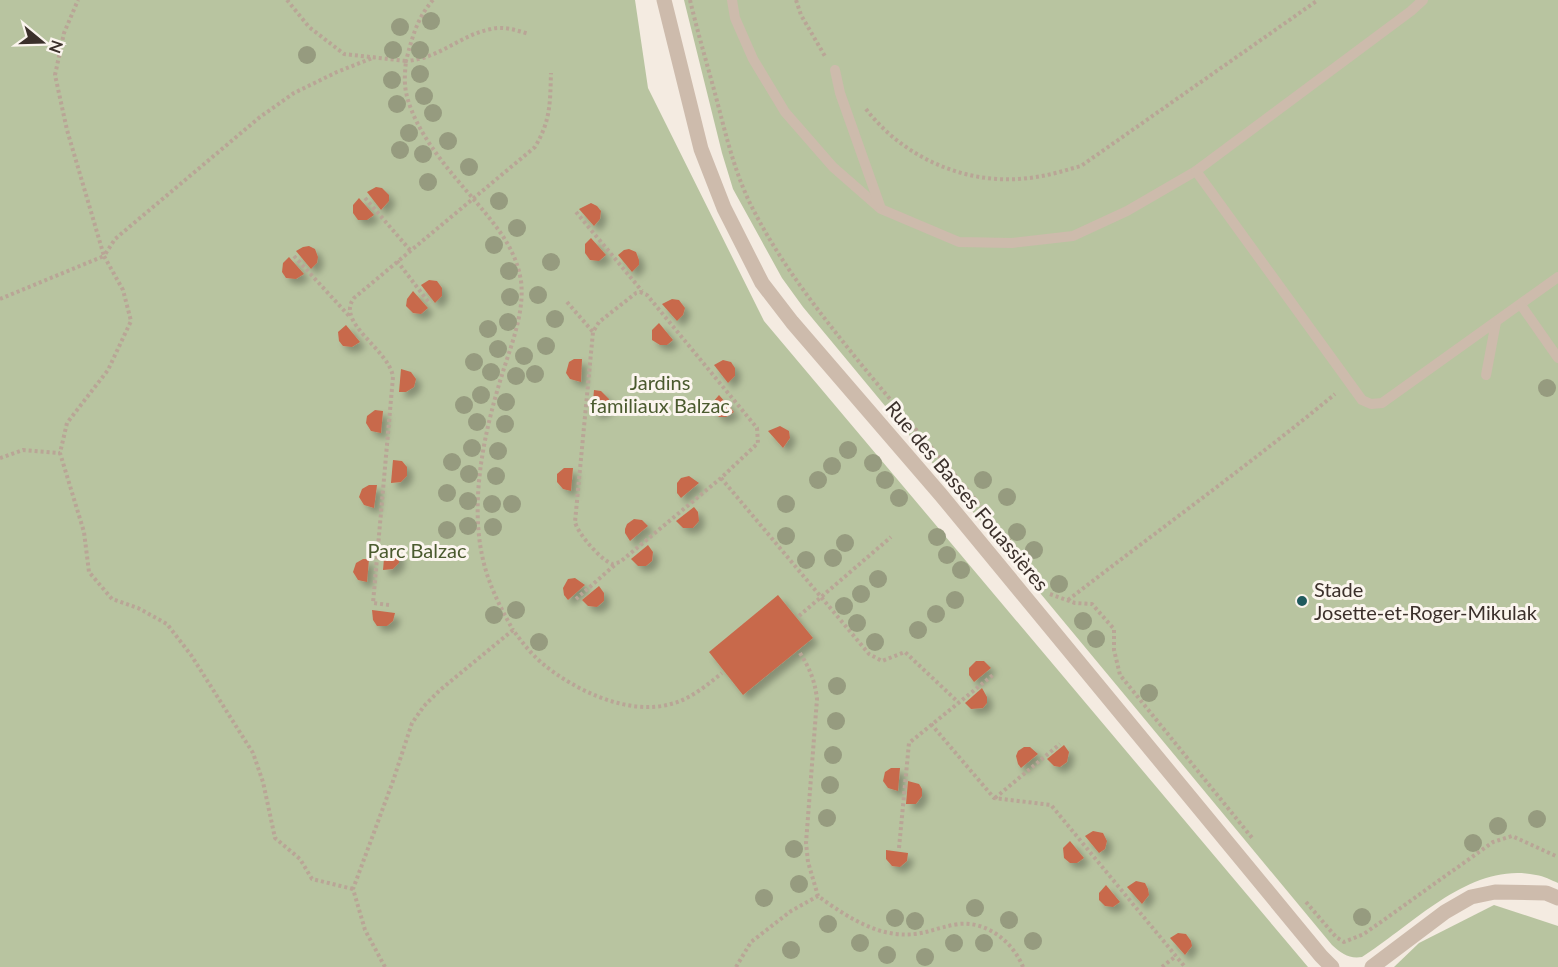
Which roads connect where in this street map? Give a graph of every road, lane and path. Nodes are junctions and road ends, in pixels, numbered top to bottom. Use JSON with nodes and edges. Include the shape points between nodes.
{"nodes":[{"id":1,"x":78,"y":0,"type":"edge"},
{"id":2,"x":287,"y":0,"type":"edge"},
{"id":3,"x":433,"y":0,"type":"edge"},
{"id":4,"x":664,"y":0,"type":"edge"},
{"id":5,"x":690,"y":0,"type":"edge"},
{"id":6,"x":732,"y":0,"type":"edge"},
{"id":7,"x":796,"y":0,"type":"edge"},
{"id":8,"x":1318,"y":0,"type":"edge"},
{"id":9,"x":1423,"y":0,"type":"edge"},
{"id":10,"x":529,"y":34,"type":"dead end"},
{"id":11,"x":375,"y":57,"type":"junction"},
{"id":12,"x":406,"y":60,"type":"junction"},
{"id":13,"x":835,"y":70,"type":"joint"},
{"id":14,"x":551,"y":73,"type":"dead end"},
{"id":15,"x":862,"y":104,"type":"dead end"},
{"id":16,"x":1196,"y":171,"type":"junction"},
{"id":17,"x":365,"y":198,"type":"dead end"},
{"id":18,"x":473,"y":199,"type":"junction"},
{"id":19,"x":881,"y":209,"type":"junction"},
{"id":20,"x":576,"y":212,"type":"dead end"},
{"id":21,"x":410,"y":250,"type":"junction"},
{"id":22,"x":104,"y":256,"type":"junction"},
{"id":23,"x":294,"y":256,"type":"dead end"},
{"id":24,"x":397,"y":261,"type":"junction"},
{"id":25,"x":1558,"y":277,"type":"edge"},
{"id":26,"x":643,"y":292,"type":"junction"},
{"id":27,"x":0,"y":299,"type":"edge"},
{"id":28,"x":567,"y":302,"type":"dead end"},
{"id":29,"x":430,"y":304,"type":"dead end"},
{"id":30,"x":1521,"y":304,"type":"junction"},
{"id":31,"x":350,"y":317,"type":"junction"},
{"id":32,"x":1496,"y":322,"type":"junction"},
{"id":33,"x":593,"y":332,"type":"junction"},
{"id":34,"x":1558,"y":358,"type":"edge"},
{"id":35,"x":1486,"y":375,"type":"dead end"},
{"id":36,"x":1349,"y":383,"type":"junction"},
{"id":37,"x":60,"y":453,"type":"junction"},
{"id":38,"x":0,"y":458,"type":"edge"},
{"id":39,"x":721,"y":478,"type":"junction"},
{"id":40,"x":891,"y":537,"type":"dead end"},
{"id":41,"x":616,"y":563,"type":"junction"},
{"id":42,"x":821,"y":597,"type":"junction"},
{"id":43,"x":576,"y":599,"type":"dead end"},
{"id":44,"x":1068,"y":600,"type":"junction"},
{"id":45,"x":389,"y":605,"type":"dead end"},
{"id":46,"x":799,"y":616,"type":"dead end"},
{"id":47,"x":513,"y":630,"type":"junction"},
{"id":48,"x":800,"y":653,"type":"dead end"},
{"id":49,"x":722,"y":673,"type":"dead end"},
{"id":50,"x":993,"y":675,"type":"dead end"},
{"id":51,"x":958,"y":702,"type":"junction"},
{"id":52,"x":931,"y":724,"type":"junction"},
{"id":53,"x":1060,"y":744,"type":"dead end"},
{"id":54,"x":994,"y":798,"type":"junction"},
{"id":55,"x":1256,"y":842,"type":"dead end"},
{"id":56,"x":898,"y":848,"type":"dead end"},
{"id":57,"x":1558,"y":857,"type":"edge"},
{"id":58,"x":353,"y":889,"type":"junction"},
{"id":59,"x":818,"y":896,"type":"junction"},
{"id":60,"x":1300,"y":896,"type":"dead end"},
{"id":61,"x":1558,"y":898,"type":"edge"},
{"id":62,"x":1176,"y":956,"type":"junction"},
{"id":63,"x":385,"y":967,"type":"edge"},
{"id":64,"x":736,"y":967,"type":"edge"},
{"id":65,"x":1023,"y":967,"type":"edge"},
{"id":66,"x":1162,"y":967,"type":"edge"},
{"id":67,"x":1185,"y":967,"type":"edge"},
{"id":68,"x":1332,"y":967,"type":"edge"},
{"id":69,"x":1372,"y":967,"type":"edge"}],
"edges":[{"from":1,"to":22,"type":"path","via":[[64,33],[55,75]]},
{"from":2,"to":11,"type":"path","via":[[309,27],[344,54]]},
{"from":3,"to":12,"type":"path","via":[[422,12]]},
{"from":4,"to":68,"type":"street","name":"Rue des Basses Fouassières","via":[[701,149],[724,208],[762,283]]},
{"from":5,"to":44,"type":"path","via":[[732,159],[754,212],[775,247],[832,329],[1050,594]]},
{"from":6,"to":19,"type":"lane","via":[[735,18],[753,59],[785,112],[833,167]]},
{"from":7,"to":13,"type":"path"},
{"from":8,"to":15,"type":"path","via":[[1081,166],[1036,178],[987,180],[940,167],[900,144]]},
{"from":9,"to":16,"type":"lane"},
{"from":10,"to":12,"type":"path","via":[[508,28],[490,29],[436,54]]},
{"from":11,"to":12,"type":"path"},
{"from":11,"to":22,"type":"path","via":[[294,93],[260,117],[115,238]]},
{"from":12,"to":18,"type":"path","via":[[406,93],[422,131]]},
{"from":13,"to":19,"type":"lane"},
{"from":14,"to":18,"type":"path","via":[[549,114],[535,147]]},
{"from":16,"to":19,"type":"lane","via":[[1073,236],[1012,243],[959,242]]},
{"from":16,"to":36,"type":"lane"},
{"from":17,"to":21,"type":"path"},
{"from":18,"to":21,"type":"path"},
{"from":18,"to":47,"type":"path","via":[[500,230],[516,258],[521,282],[521,302],[492,407],[479,485],[478,517],[488,579]]},
{"from":20,"to":26,"type":"path"},
{"from":21,"to":24,"type":"path"},
{"from":22,"to":27,"type":"path"},
{"from":22,"to":37,"type":"path","via":[[123,290],[131,321],[108,370],[67,423]]},
{"from":23,"to":31,"type":"path"},
{"from":24,"to":29,"type":"path"},
{"from":24,"to":31,"type":"path","via":[[354,298]]},
{"from":25,"to":30,"type":"lane"},
{"from":26,"to":33,"type":"path","via":[[636,293],[599,322]]},
{"from":26,"to":39,"type":"path","via":[[757,428],[758,442]]},
{"from":28,"to":33,"type":"path"},
{"from":30,"to":32,"type":"lane"},
{"from":30,"to":34,"type":"lane"},
{"from":31,"to":45,"type":"path","via":[[390,364],[393,377],[373,603]]},
{"from":32,"to":35,"type":"lane"},
{"from":32,"to":36,"type":"lane","via":[[1382,403],[1362,400]]},
{"from":33,"to":41,"type":"path","via":[[575,522],[577,530],[605,561]]},
{"from":36,"to":44,"type":"path","via":[[1270,448]]},
{"from":37,"to":38,"type":"path","via":[[23,450]]},
{"from":37,"to":58,"type":"path","via":[[84,531],[89,572],[112,599],[167,624],[191,655],[253,753],[275,838],[300,859],[312,879]]},
{"from":39,"to":41,"type":"path"},
{"from":39,"to":42,"type":"path"},
{"from":40,"to":42,"type":"path"},
{"from":41,"to":43,"type":"path"},
{"from":42,"to":46,"type":"path"},
{"from":42,"to":51,"type":"path","via":[[869,654],[882,661],[905,652]]},
{"from":44,"to":55,"type":"path","via":[[1092,604],[1114,628],[1120,675]]},
{"from":47,"to":49,"type":"path","via":[[543,664],[565,680],[609,700],[634,706],[672,704],[690,697]]},
{"from":47,"to":58,"type":"path","via":[[440,690],[412,723]]},
{"from":48,"to":59,"type":"path","via":[[811,670],[817,699],[806,843]]},
{"from":50,"to":51,"type":"path"},
{"from":51,"to":52,"type":"path"},
{"from":52,"to":54,"type":"path"},
{"from":52,"to":56,"type":"path","via":[[909,743]]},
{"from":53,"to":54,"type":"path"},
{"from":54,"to":62,"type":"path","via":[[1051,805]]},
{"from":57,"to":60,"type":"path","via":[[1512,836],[1493,842],[1364,934],[1344,942]]},
{"from":58,"to":63,"type":"path","via":[[365,930]]},
{"from":59,"to":64,"type":"path","via":[[751,942]]},
{"from":59,"to":65,"type":"path","via":[[859,922],[893,934],[910,936],[957,924],[989,930],[1011,946]]},
{"from":61,"to":69,"type":"street","via":[[1546,893],[1496,892],[1471,897]]},
{"from":62,"to":66,"type":"path"},
{"from":62,"to":67,"type":"path"}]}
